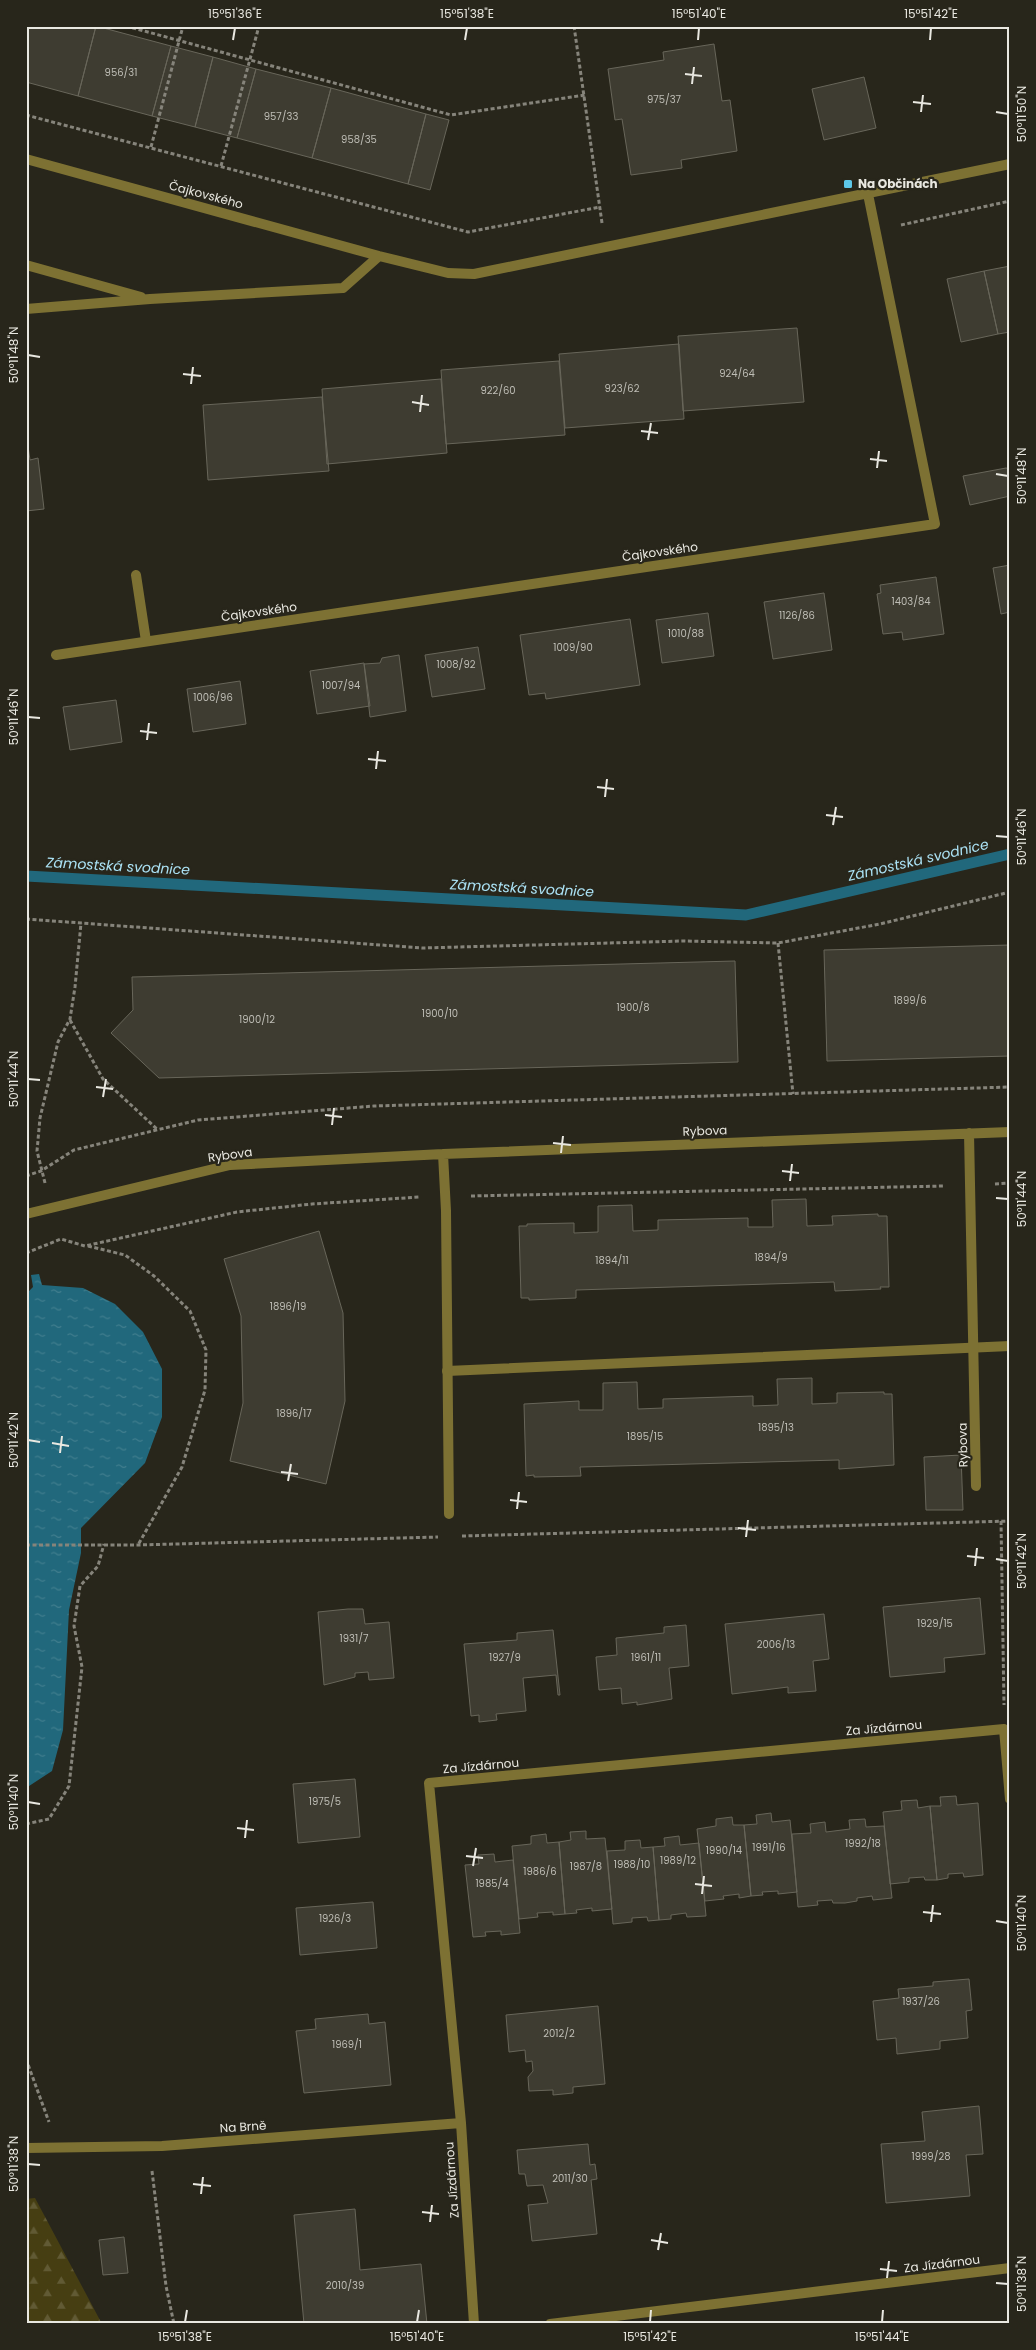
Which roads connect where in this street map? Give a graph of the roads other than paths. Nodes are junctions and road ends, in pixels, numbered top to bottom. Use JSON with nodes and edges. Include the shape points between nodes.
{"nodes":[{"id":1,"x":26,"y":159,"type":"edge"},
{"id":2,"x":1010,"y":164,"type":"edge"},
{"id":3,"x":868,"y":194,"type":"junction"},
{"id":4,"x":379,"y":256,"type":"junction"},
{"id":5,"x":26,"y":264,"type":"edge"},
{"id":6,"x":150,"y":299,"type":"junction"},
{"id":7,"x":26,"y":309,"type":"edge"},
{"id":8,"x":136,"y":575,"type":"dead end"},
{"id":9,"x":146,"y":641,"type":"junction"},
{"id":10,"x":56,"y":655,"type":"dead end"},
{"id":11,"x":1010,"y":1132,"type":"edge"},
{"id":12,"x":969,"y":1133,"type":"junction"},
{"id":13,"x":442,"y":1154,"type":"junction"},
{"id":14,"x":26,"y":1214,"type":"edge"},
{"id":15,"x":1010,"y":1346,"type":"edge"},
{"id":16,"x":973,"y":1348,"type":"junction"},
{"id":17,"x":447,"y":1372,"type":"junction"},
{"id":18,"x":976,"y":1486,"type":"dead end"},
{"id":19,"x":448,"y":1514,"type":"dead end"},
{"id":20,"x":1010,"y":1800,"type":"edge"},
{"id":21,"x":461,"y":2123,"type":"junction"},
{"id":22,"x":26,"y":2148,"type":"edge"},
{"id":23,"x":1010,"y":2268,"type":"edge"},
{"id":24,"x":474,"y":2324,"type":"edge"},
{"id":25,"x":550,"y":2324,"type":"edge"}],
"edges":[{"from":1,"to":4,"type":"street","name":"Čajkovského"},
{"from":2,"to":3,"type":"street","name":"Čajkovského"},
{"from":3,"to":4,"type":"street","name":"Čajkovského","via":[[474,274],[448,273]]},
{"from":3,"to":9,"type":"street","name":"Čajkovského","via":[[935,524]]},
{"from":4,"to":6,"type":"street","via":[[343,288]]},
{"from":5,"to":6,"type":"street"},
{"from":6,"to":7,"type":"street"},
{"from":8,"to":9,"type":"street"},
{"from":9,"to":10,"type":"street","name":"Čajkovského"},
{"from":11,"to":12,"type":"street","name":"Rybova"},
{"from":12,"to":13,"type":"street","name":"Rybova"},
{"from":12,"to":16,"type":"street","name":"Rybova"},
{"from":13,"to":14,"type":"street","name":"Rybova","via":[[230,1165]]},
{"from":13,"to":17,"type":"street"},
{"from":15,"to":16,"type":"street"},
{"from":16,"to":17,"type":"street"},
{"from":16,"to":18,"type":"street","name":"Rybova"},
{"from":17,"to":19,"type":"street"},
{"from":20,"to":21,"type":"street","name":"Za Jízdárnou","via":[[1004,1729],[429,1783]]},
{"from":21,"to":22,"type":"street","name":"Na Brně","via":[[149,2146]]},
{"from":21,"to":24,"type":"street","name":"Za Jízdárnou"},
{"from":23,"to":25,"type":"street","name":"Za Jízdárnou"}]}
